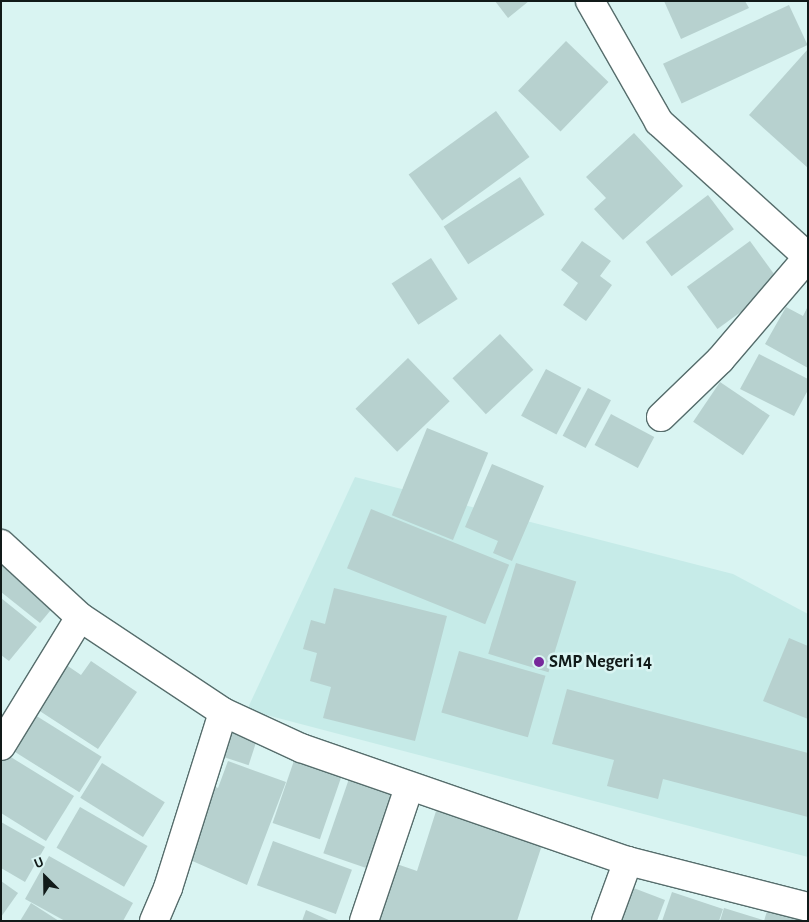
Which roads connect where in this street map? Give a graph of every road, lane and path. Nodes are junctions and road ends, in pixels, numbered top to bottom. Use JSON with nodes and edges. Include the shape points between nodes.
{"nodes":[{"id":1,"x":590,"y":1,"type":"edge"},
{"id":2,"x":808,"y":257,"type":"edge"},
{"id":3,"x":661,"y":417,"type":"dead end"},
{"id":4,"x":1,"y":544,"type":"edge"},
{"id":5,"x":80,"y":617,"type":"junction"},
{"id":6,"x":223,"y":712,"type":"junction"},
{"id":7,"x":1,"y":746,"type":"edge"},
{"id":8,"x":409,"y":788,"type":"junction"},
{"id":9,"x":628,"y":861,"type":"junction"},
{"id":10,"x":808,"y":907,"type":"edge"},
{"id":11,"x":154,"y":921,"type":"edge"},
{"id":12,"x":364,"y":921,"type":"edge"},
{"id":13,"x":606,"y":921,"type":"edge"}],
"edges":[{"from":1,"to":2,"type":"street","via":[[659,122]]},
{"from":2,"to":3,"type":"street","via":[[720,360]]},
{"from":4,"to":5,"type":"street"},
{"from":5,"to":6,"type":"street"},
{"from":5,"to":7,"type":"street"},
{"from":6,"to":8,"type":"street","via":[[301,748]]},
{"from":6,"to":11,"type":"street","via":[[168,888]]},
{"from":8,"to":9,"type":"street"},
{"from":8,"to":12,"type":"street"},
{"from":9,"to":10,"type":"street"},
{"from":9,"to":13,"type":"street"}]}
